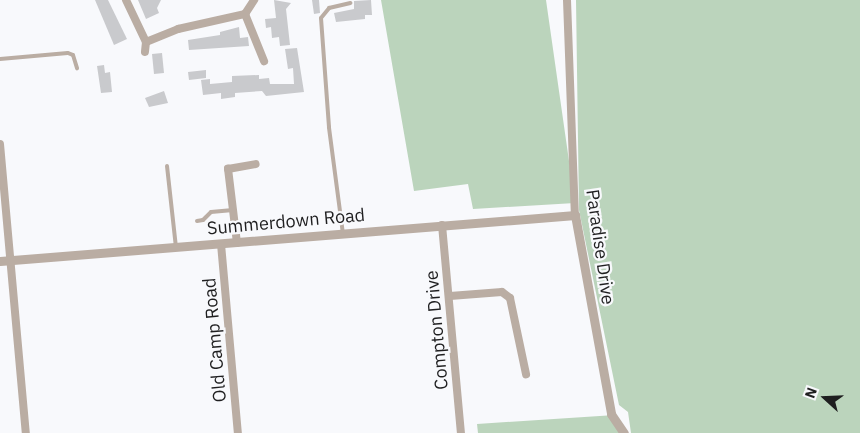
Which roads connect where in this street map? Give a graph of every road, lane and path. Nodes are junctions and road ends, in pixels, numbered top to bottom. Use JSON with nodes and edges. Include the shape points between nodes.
{"nodes":[{"id":1,"x":126,"y":0,"type":"edge"},
{"id":2,"x":254,"y":0,"type":"edge"},
{"id":3,"x":567,"y":0,"type":"edge"},
{"id":4,"x":350,"y":3,"type":"dead end"},
{"id":5,"x":245,"y":14,"type":"junction"},
{"id":6,"x":146,"y":42,"type":"junction"},
{"id":7,"x":145,"y":52,"type":"dead end"},
{"id":8,"x":0,"y":60,"type":"edge"},
{"id":9,"x":264,"y":61,"type":"dead end"},
{"id":10,"x":77,"y":68,"type":"dead end"},
{"id":11,"x":0,"y":144,"type":"edge"},
{"id":12,"x":256,"y":164,"type":"dead end"},
{"id":13,"x":167,"y":166,"type":"dead end"},
{"id":14,"x":233,"y":210,"type":"junction"},
{"id":15,"x":576,"y":215,"type":"junction"},
{"id":16,"x":197,"y":221,"type":"dead end"},
{"id":17,"x":442,"y":225,"type":"junction"},
{"id":18,"x":343,"y":234,"type":"junction"},
{"id":19,"x":237,"y":243,"type":"junction"},
{"id":20,"x":221,"y":244,"type":"junction"},
{"id":21,"x":176,"y":247,"type":"junction"},
{"id":22,"x":12,"y":260,"type":"junction"},
{"id":23,"x":0,"y":261,"type":"edge"},
{"id":24,"x":450,"y":296,"type":"junction"},
{"id":25,"x":526,"y":374,"type":"dead end"},
{"id":26,"x":26,"y":433,"type":"edge"},
{"id":27,"x":238,"y":433,"type":"edge"},
{"id":28,"x":461,"y":433,"type":"edge"},
{"id":29,"x":624,"y":433,"type":"edge"}],
"edges":[{"from":1,"to":6,"type":"street"},
{"from":2,"to":5,"type":"street"},
{"from":3,"to":15,"type":"street","name":"Paradise Drive"},
{"from":4,"to":18,"type":"lane","via":[[329,8],[322,18],[329,127]]},
{"from":5,"to":6,"type":"street","via":[[178,29]]},
{"from":5,"to":9,"type":"street"},
{"from":6,"to":7,"type":"street"},
{"from":8,"to":10,"type":"lane","via":[[68,53],[73,55]]},
{"from":11,"to":22,"type":"street"},
{"from":12,"to":14,"type":"street","via":[[228,168]]},
{"from":13,"to":21,"type":"lane"},
{"from":14,"to":16,"type":"lane","via":[[211,212]]},
{"from":14,"to":19,"type":"street"},
{"from":15,"to":17,"type":"street","name":"Summerdown Road"},
{"from":15,"to":29,"type":"street","name":"Paradise Drive","via":[[611,414]]},
{"from":17,"to":18,"type":"street","name":"Summerdown Road"},
{"from":17,"to":24,"type":"street","name":"Compton Drive"},
{"from":18,"to":19,"type":"street","name":"Summerdown Road"},
{"from":19,"to":20,"type":"street","name":"Summerdown Road"},
{"from":20,"to":21,"type":"street","name":"Summerdown Road"},
{"from":20,"to":27,"type":"street","name":"Old Camp Road"},
{"from":21,"to":22,"type":"street","name":"Summerdown Road"},
{"from":22,"to":23,"type":"street","name":"Summerdown Road"},
{"from":22,"to":26,"type":"street"},
{"from":24,"to":25,"type":"street","via":[[502,292],[510,298]]},
{"from":24,"to":28,"type":"street","name":"Compton Drive"}]}
